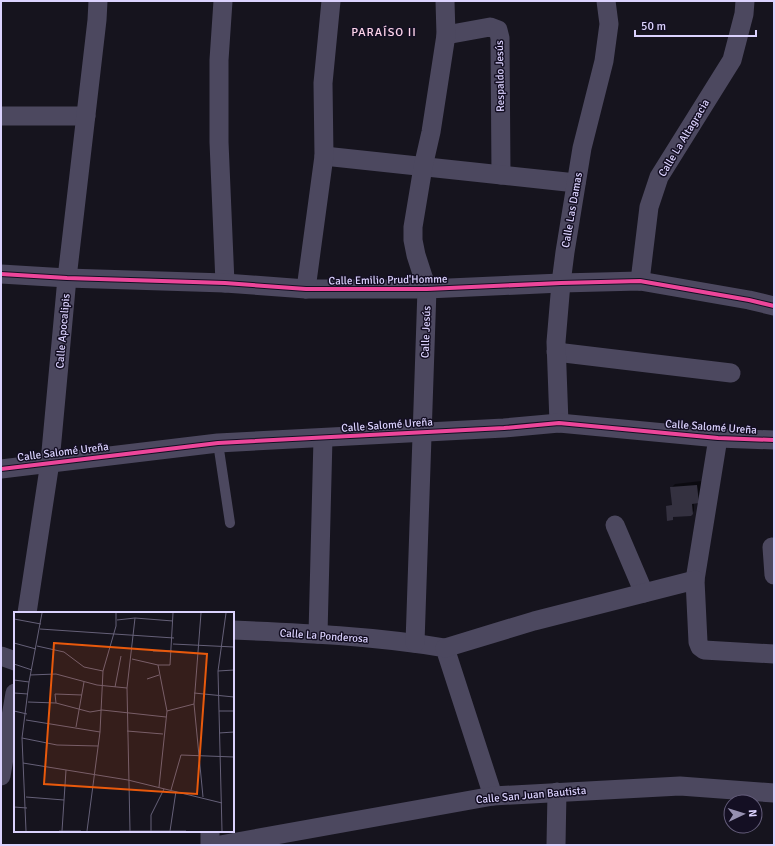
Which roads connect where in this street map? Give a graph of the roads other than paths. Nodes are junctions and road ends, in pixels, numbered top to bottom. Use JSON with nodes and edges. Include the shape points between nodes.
{"nodes":[{"id":1,"x":98,"y":1,"type":"edge"},
{"id":2,"x":223,"y":1,"type":"edge"},
{"id":3,"x":331,"y":1,"type":"edge"},
{"id":4,"x":445,"y":1,"type":"edge"},
{"id":5,"x":606,"y":1,"type":"edge"},
{"id":6,"x":745,"y":1,"type":"edge"},
{"id":7,"x":446,"y":35,"type":"junction"},
{"id":8,"x":1,"y":116,"type":"edge"},
{"id":9,"x":86,"y":116,"type":"junction"},
{"id":10,"x":324,"y":156,"type":"junction"},
{"id":11,"x":423,"y":166,"type":"junction"},
{"id":12,"x":501,"y":175,"type":"junction"},
{"id":13,"x":576,"y":183,"type":"junction"},
{"id":14,"x":1,"y":274,"type":"edge"},
{"id":15,"x":68,"y":278,"type":"junction"},
{"id":16,"x":640,"y":281,"type":"junction"},
{"id":17,"x":561,"y":283,"type":"junction"},
{"id":18,"x":226,"y":284,"type":"junction"},
{"id":19,"x":306,"y":289,"type":"junction"},
{"id":20,"x":427,"y":289,"type":"junction"},
{"id":21,"x":774,"y":306,"type":"edge"},
{"id":22,"x":556,"y":352,"type":"junction"},
{"id":23,"x":731,"y":373,"type":"dead end"},
{"id":24,"x":559,"y":423,"type":"junction"},
{"id":25,"x":423,"y":432,"type":"junction"},
{"id":26,"x":323,"y":438,"type":"junction"},
{"id":27,"x":718,"y":438,"type":"junction"},
{"id":28,"x":774,"y":440,"type":"edge"},
{"id":29,"x":218,"y":443,"type":"junction"},
{"id":30,"x":50,"y":462,"type":"junction"},
{"id":31,"x":1,"y":469,"type":"edge"},
{"id":32,"x":230,"y":523,"type":"dead end"},
{"id":33,"x":615,"y":525,"type":"dead end"},
{"id":34,"x":772,"y":547,"type":"dead end"},
{"id":35,"x":774,"y":575,"type":"edge"},
{"id":36,"x":695,"y":580,"type":"junction"},
{"id":37,"x":644,"y":593,"type":"junction"},
{"id":38,"x":27,"y":612,"type":"edge"},
{"id":39,"x":234,"y":630,"type":"edge"},
{"id":40,"x":318,"y":634,"type":"junction"},
{"id":41,"x":415,"y":643,"type":"junction"},
{"id":42,"x":445,"y":648,"type":"junction"},
{"id":43,"x":774,"y":654,"type":"edge"},
{"id":44,"x":1,"y":656,"type":"edge"},
{"id":45,"x":14,"y":661,"type":"edge"},
{"id":46,"x":14,"y":701,"type":"edge"},
{"id":47,"x":5,"y":730,"type":"edge"},
{"id":48,"x":1,"y":776,"type":"edge"},
{"id":49,"x":557,"y":792,"type":"junction"},
{"id":50,"x":774,"y":793,"type":"edge"},
{"id":51,"x":493,"y":796,"type":"junction"},
{"id":52,"x":210,"y":832,"type":"edge"},
{"id":53,"x":210,"y":845,"type":"edge"},
{"id":54,"x":220,"y":845,"type":"edge"},
{"id":55,"x":556,"y":845,"type":"edge"}],
"edges":[{"from":1,"to":9,"type":"street","name":"Calle Apocalipis"},
{"from":2,"to":18,"type":"street","via":[[219,60],[219,120]]},
{"from":3,"to":10,"type":"street","via":[[323,83]]},
{"from":4,"to":7,"type":"street","name":"Calle Jesús"},
{"from":5,"to":13,"type":"street","name":"Calle Las Damas","via":[[609,24],[604,61]]},
{"from":6,"to":16,"type":"street","name":"Calle La Altagracia","via":[[732,60],[659,177],[649,207]]},
{"from":7,"to":11,"type":"street","name":"Calle Jesús"},
{"from":7,"to":12,"type":"street","name":"Respaldo Jesús","via":[[490,27],[498,30]]},
{"from":8,"to":9,"type":"street"},
{"from":9,"to":15,"type":"street","name":"Calle Apocalipis"},
{"from":10,"to":11,"type":"street"},
{"from":10,"to":19,"type":"street"},
{"from":11,"to":12,"type":"street"},
{"from":11,"to":20,"type":"street","name":"Calle Jesús","via":[[413,240]]},
{"from":12,"to":13,"type":"street"},
{"from":13,"to":17,"type":"street","name":"Calle Las Damas"},
{"from":14,"to":15,"type":"street","name":"Calle Emilio Prud'Homme"},
{"from":15,"to":18,"type":"street","name":"Calle Emilio Prud'Homme"},
{"from":15,"to":30,"type":"street","name":"Calle Apocalipis"},
{"from":16,"to":17,"type":"street","name":"Calle Emilio Prud'Homme"},
{"from":16,"to":21,"type":"street","name":"Calle Emilio Prud'Homme"},
{"from":17,"to":20,"type":"street","name":"Calle Emilio Prud'Homme"},
{"from":17,"to":22,"type":"street","name":"Calle Las Damas"},
{"from":18,"to":19,"type":"street","name":"Calle Emilio Prud'Homme"},
{"from":19,"to":20,"type":"street","name":"Calle Emilio Prud'Homme"},
{"from":20,"to":25,"type":"street","name":"Calle Jesús"},
{"from":22,"to":23,"type":"street"},
{"from":22,"to":24,"type":"street","name":"Calle Las Damas"},
{"from":24,"to":25,"type":"street","name":"Calle Salomé Ureña"},
{"from":24,"to":27,"type":"street","name":"Calle Salomé Ureña"},
{"from":25,"to":26,"type":"street","name":"Calle Salomé Ureña"},
{"from":25,"to":41,"type":"street","name":"Calle Jesús"},
{"from":26,"to":29,"type":"street","name":"Calle Salomé Ureña"},
{"from":26,"to":40,"type":"street"},
{"from":27,"to":28,"type":"street","name":"Calle Salomé Ureña"},
{"from":27,"to":36,"type":"street"},
{"from":29,"to":30,"type":"street","name":"Calle Salomé Ureña"},
{"from":29,"to":32,"type":"lane"},
{"from":30,"to":31,"type":"street","name":"Calle Salomé Ureña"},
{"from":30,"to":38,"type":"street","name":"Calle Apocalipis"},
{"from":33,"to":37,"type":"street"},
{"from":34,"to":35,"type":"street"},
{"from":36,"to":37,"type":"street"},
{"from":36,"to":43,"type":"street","via":[[700,647],[704,650]]},
{"from":37,"to":42,"type":"street","via":[[534,621]]},
{"from":39,"to":40,"type":"street","name":"Calle La Ponderosa"},
{"from":40,"to":41,"type":"street","name":"Calle La Ponderosa"},
{"from":41,"to":42,"type":"street","name":"Calle La Ponderosa"},
{"from":42,"to":51,"type":"street"},
{"from":44,"to":45,"type":"street"},
{"from":46,"to":47,"type":"street"},
{"from":47,"to":48,"type":"street"},
{"from":49,"to":50,"type":"street","name":"Calle San Juan Bautista","via":[[680,786]]},
{"from":49,"to":51,"type":"street","name":"Calle San Juan Bautista"},
{"from":49,"to":55,"type":"street"},
{"from":51,"to":54,"type":"street","name":"Calle San Juan Bautista"},
{"from":52,"to":53,"type":"street"}]}
